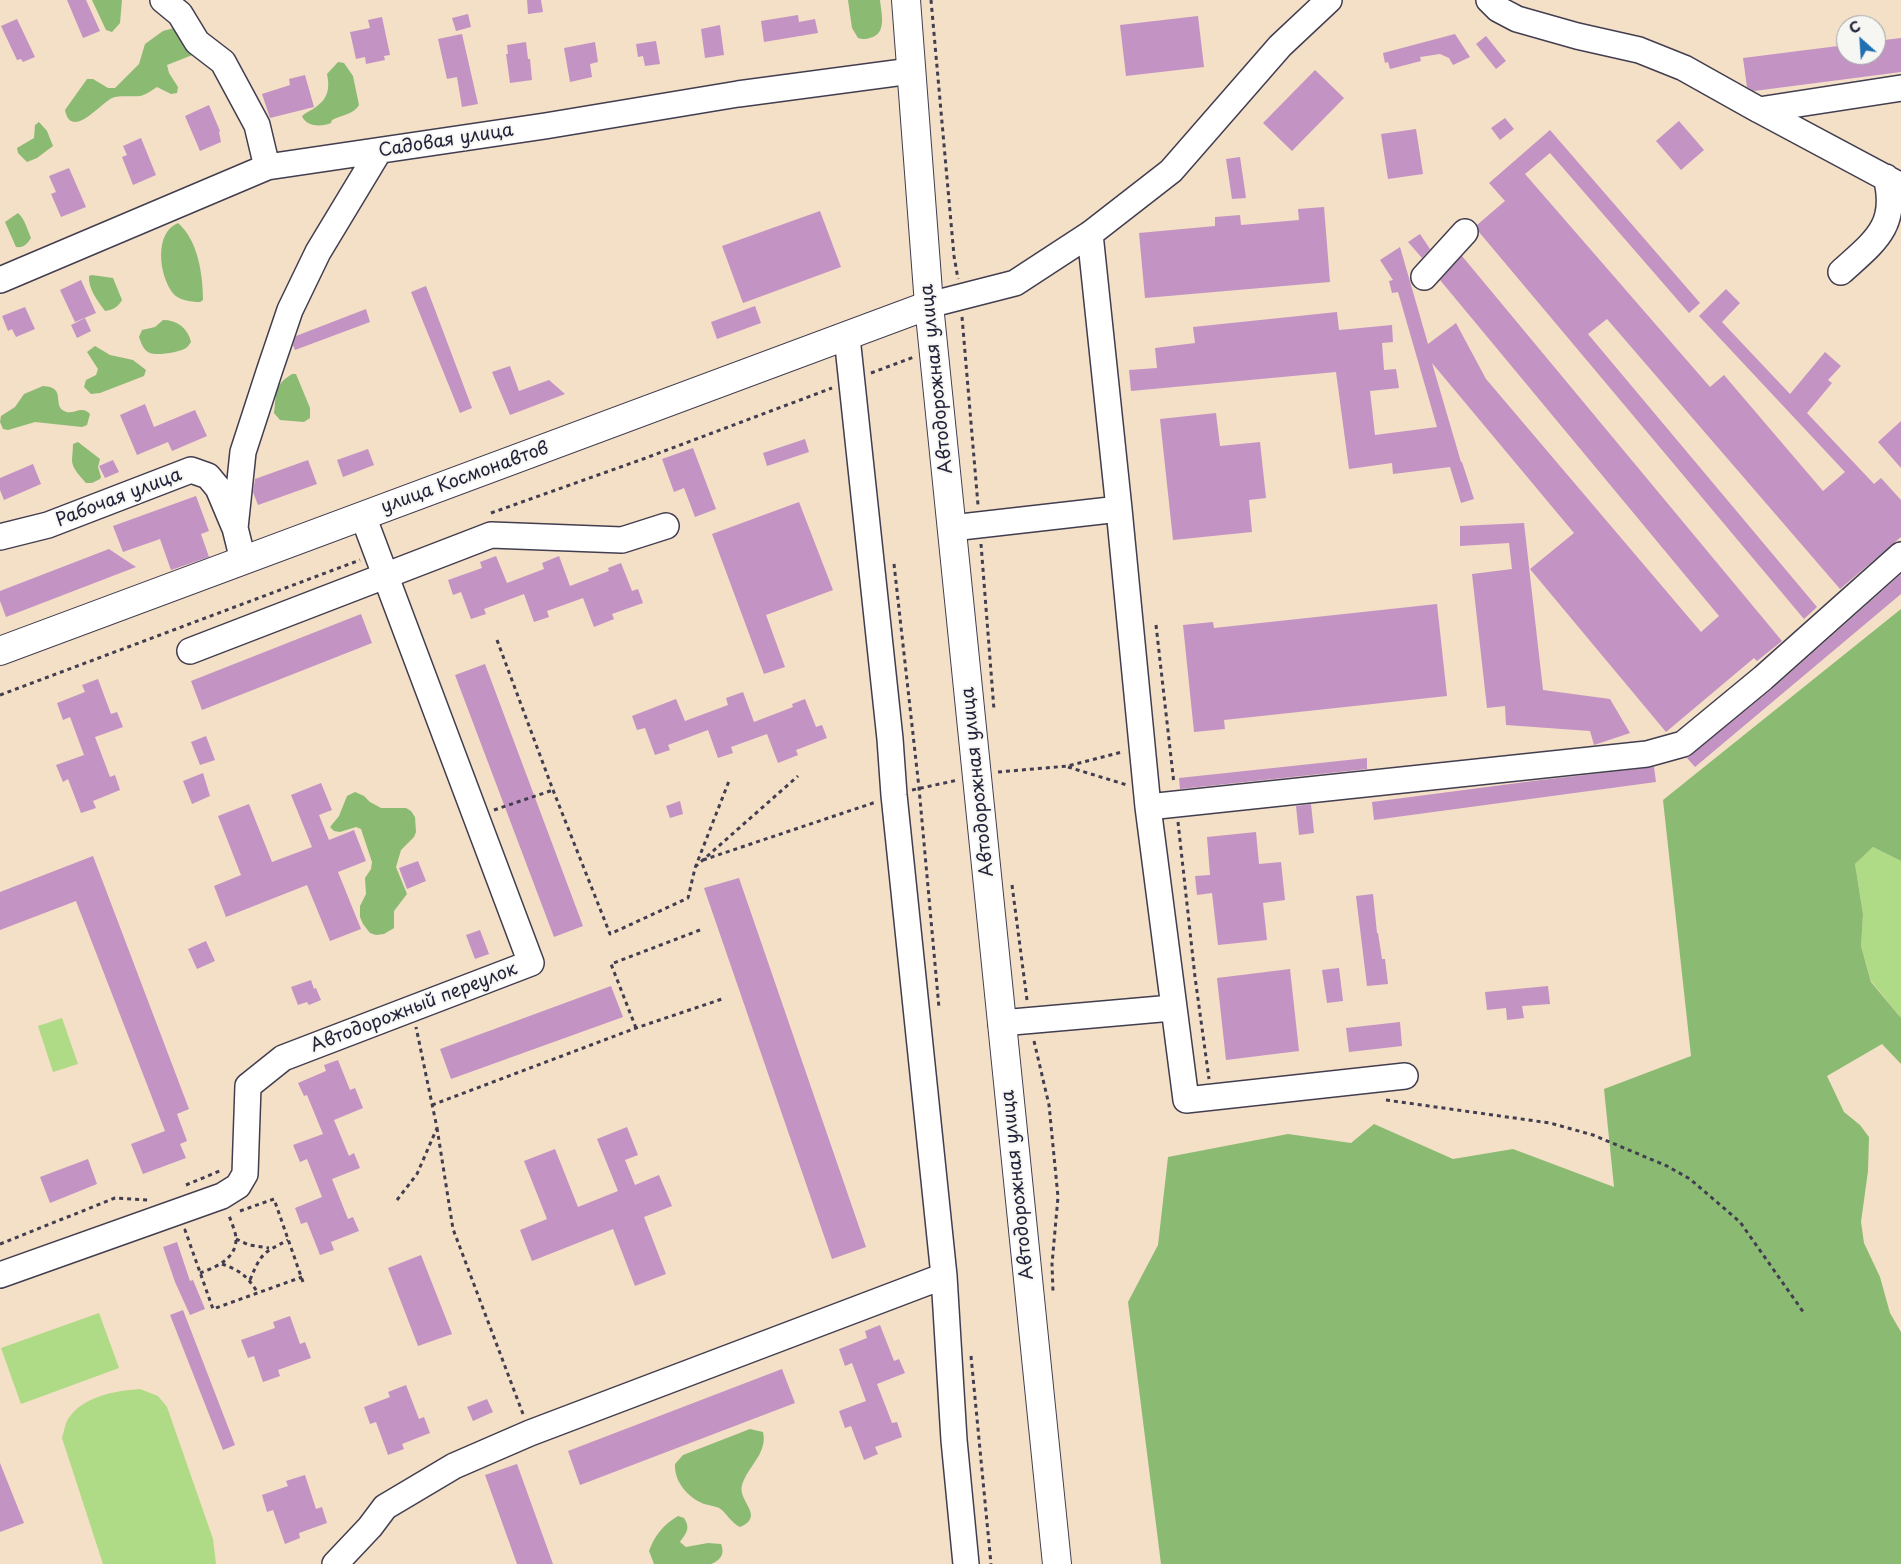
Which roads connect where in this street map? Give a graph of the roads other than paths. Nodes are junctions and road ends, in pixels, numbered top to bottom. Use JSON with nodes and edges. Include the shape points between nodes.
{"nodes":[{"id":1,"x":163,"y":0,"type":"edge"},
{"id":2,"x":906,"y":0,"type":"edge"},
{"id":3,"x":1329,"y":0,"type":"edge"},
{"id":4,"x":1489,"y":0,"type":"edge"},
{"id":5,"x":911,"y":71,"type":"junction"},
{"id":6,"x":1901,"y":88,"type":"edge"},
{"id":7,"x":1759,"y":110,"type":"junction"},
{"id":8,"x":379,"y":152,"type":"junction"},
{"id":9,"x":267,"y":166,"type":"junction"},
{"id":10,"x":1893,"y":182,"type":"edge"},
{"id":11,"x":1465,"y":232,"type":"dead end"},
{"id":12,"x":1090,"y":234,"type":"junction"},
{"id":13,"x":1840,"y":272,"type":"dead end"},
{"id":14,"x":1424,"y":277,"type":"dead end"},
{"id":15,"x":0,"y":280,"type":"edge"},
{"id":16,"x":929,"y":305,"type":"junction"},
{"id":17,"x":847,"y":336,"type":"junction"},
{"id":18,"x":1119,"y":509,"type":"junction"},
{"id":19,"x":363,"y":516,"type":"junction"},
{"id":20,"x":666,"y":526,"type":"dead end"},
{"id":21,"x":235,"y":528,"type":"junction"},
{"id":22,"x":952,"y":528,"type":"junction"},
{"id":23,"x":0,"y":537,"type":"edge"},
{"id":24,"x":1901,"y":555,"type":"edge"},
{"id":25,"x":243,"y":560,"type":"junction"},
{"id":26,"x":386,"y":576,"type":"junction"},
{"id":27,"x":0,"y":651,"type":"edge"},
{"id":28,"x":190,"y":651,"type":"dead end"},
{"id":29,"x":1147,"y":799,"type":"junction"},
{"id":30,"x":1172,"y":1008,"type":"junction"},
{"id":31,"x":1001,"y":1023,"type":"junction"},
{"id":32,"x":1405,"y":1076,"type":"dead end"},
{"id":33,"x":0,"y":1276,"type":"edge"},
{"id":34,"x":944,"y":1276,"type":"junction"},
{"id":35,"x":335,"y":1564,"type":"edge"},
{"id":36,"x":966,"y":1564,"type":"edge"},
{"id":37,"x":1057,"y":1564,"type":"edge"}],
"edges":[{"from":1,"to":9,"type":"street","via":[[180,14],[197,42],[223,62],[256,126]]},
{"from":2,"to":5,"type":"main road","name":"Автодорожная улица"},
{"from":3,"to":12,"type":"street","via":[[1280,46],[1171,171]]},
{"from":4,"to":7,"type":"street","via":[[1517,19],[1639,50],[1684,68]]},
{"from":5,"to":8,"type":"street","name":"Садовая улица","via":[[738,94]]},
{"from":5,"to":16,"type":"main road","name":"Автодорожная улица"},
{"from":6,"to":7,"type":"street"},
{"from":7,"to":10,"type":"street"},
{"from":8,"to":9,"type":"street","name":"Садовая улица"},
{"from":8,"to":21,"type":"street","via":[[318,252],[290,310],[243,452]]},
{"from":9,"to":15,"type":"street","name":"Садовая улица"},
{"from":10,"to":13,"type":"street","via":[[1889,214],[1881,230],[1867,248]]},
{"from":11,"to":14,"type":"street"},
{"from":12,"to":16,"type":"street","via":[[1015,283]]},
{"from":12,"to":18,"type":"street"},
{"from":16,"to":17,"type":"main road","name":"улица Космонавтов"},
{"from":16,"to":22,"type":"main road","name":"Автодорожная улица"},
{"from":17,"to":19,"type":"main road","name":"улица Космонавтов"},
{"from":17,"to":34,"type":"street"},
{"from":18,"to":22,"type":"street"},
{"from":18,"to":29,"type":"street"},
{"from":19,"to":25,"type":"main road","name":"улица Космонавтов"},
{"from":19,"to":26,"type":"street","name":"Автодорожный переулок"},
{"from":20,"to":26,"type":"street","via":[[622,540],[491,535]]},
{"from":21,"to":23,"type":"street","name":"Рабочая улица","via":[[218,488],[208,476],[191,470],[48,525]]},
{"from":21,"to":25,"type":"street"},
{"from":22,"to":31,"type":"main road","name":"Автодорожная улица","via":[[992,776]]},
{"from":24,"to":29,"type":"street","via":[[1763,678],[1683,744],[1647,754],[1176,804]]},
{"from":25,"to":27,"type":"main road","name":"улица Космонавтов"},
{"from":26,"to":28,"type":"street"},
{"from":26,"to":33,"type":"street","name":"Автодорожный переулок","via":[[531,963],[522,978],[386,1028],[282,1058],[248,1086],[245,1174],[238,1186],[222,1196]]},
{"from":29,"to":30,"type":"street"},
{"from":30,"to":31,"type":"street"},
{"from":30,"to":32,"type":"street","via":[[1186,1100]]},
{"from":31,"to":37,"type":"main road","name":"Автодорожная улица"},
{"from":34,"to":35,"type":"street","via":[[530,1433],[454,1466],[385,1507]]},
{"from":34,"to":36,"type":"street","via":[[954,1440]]}]}
